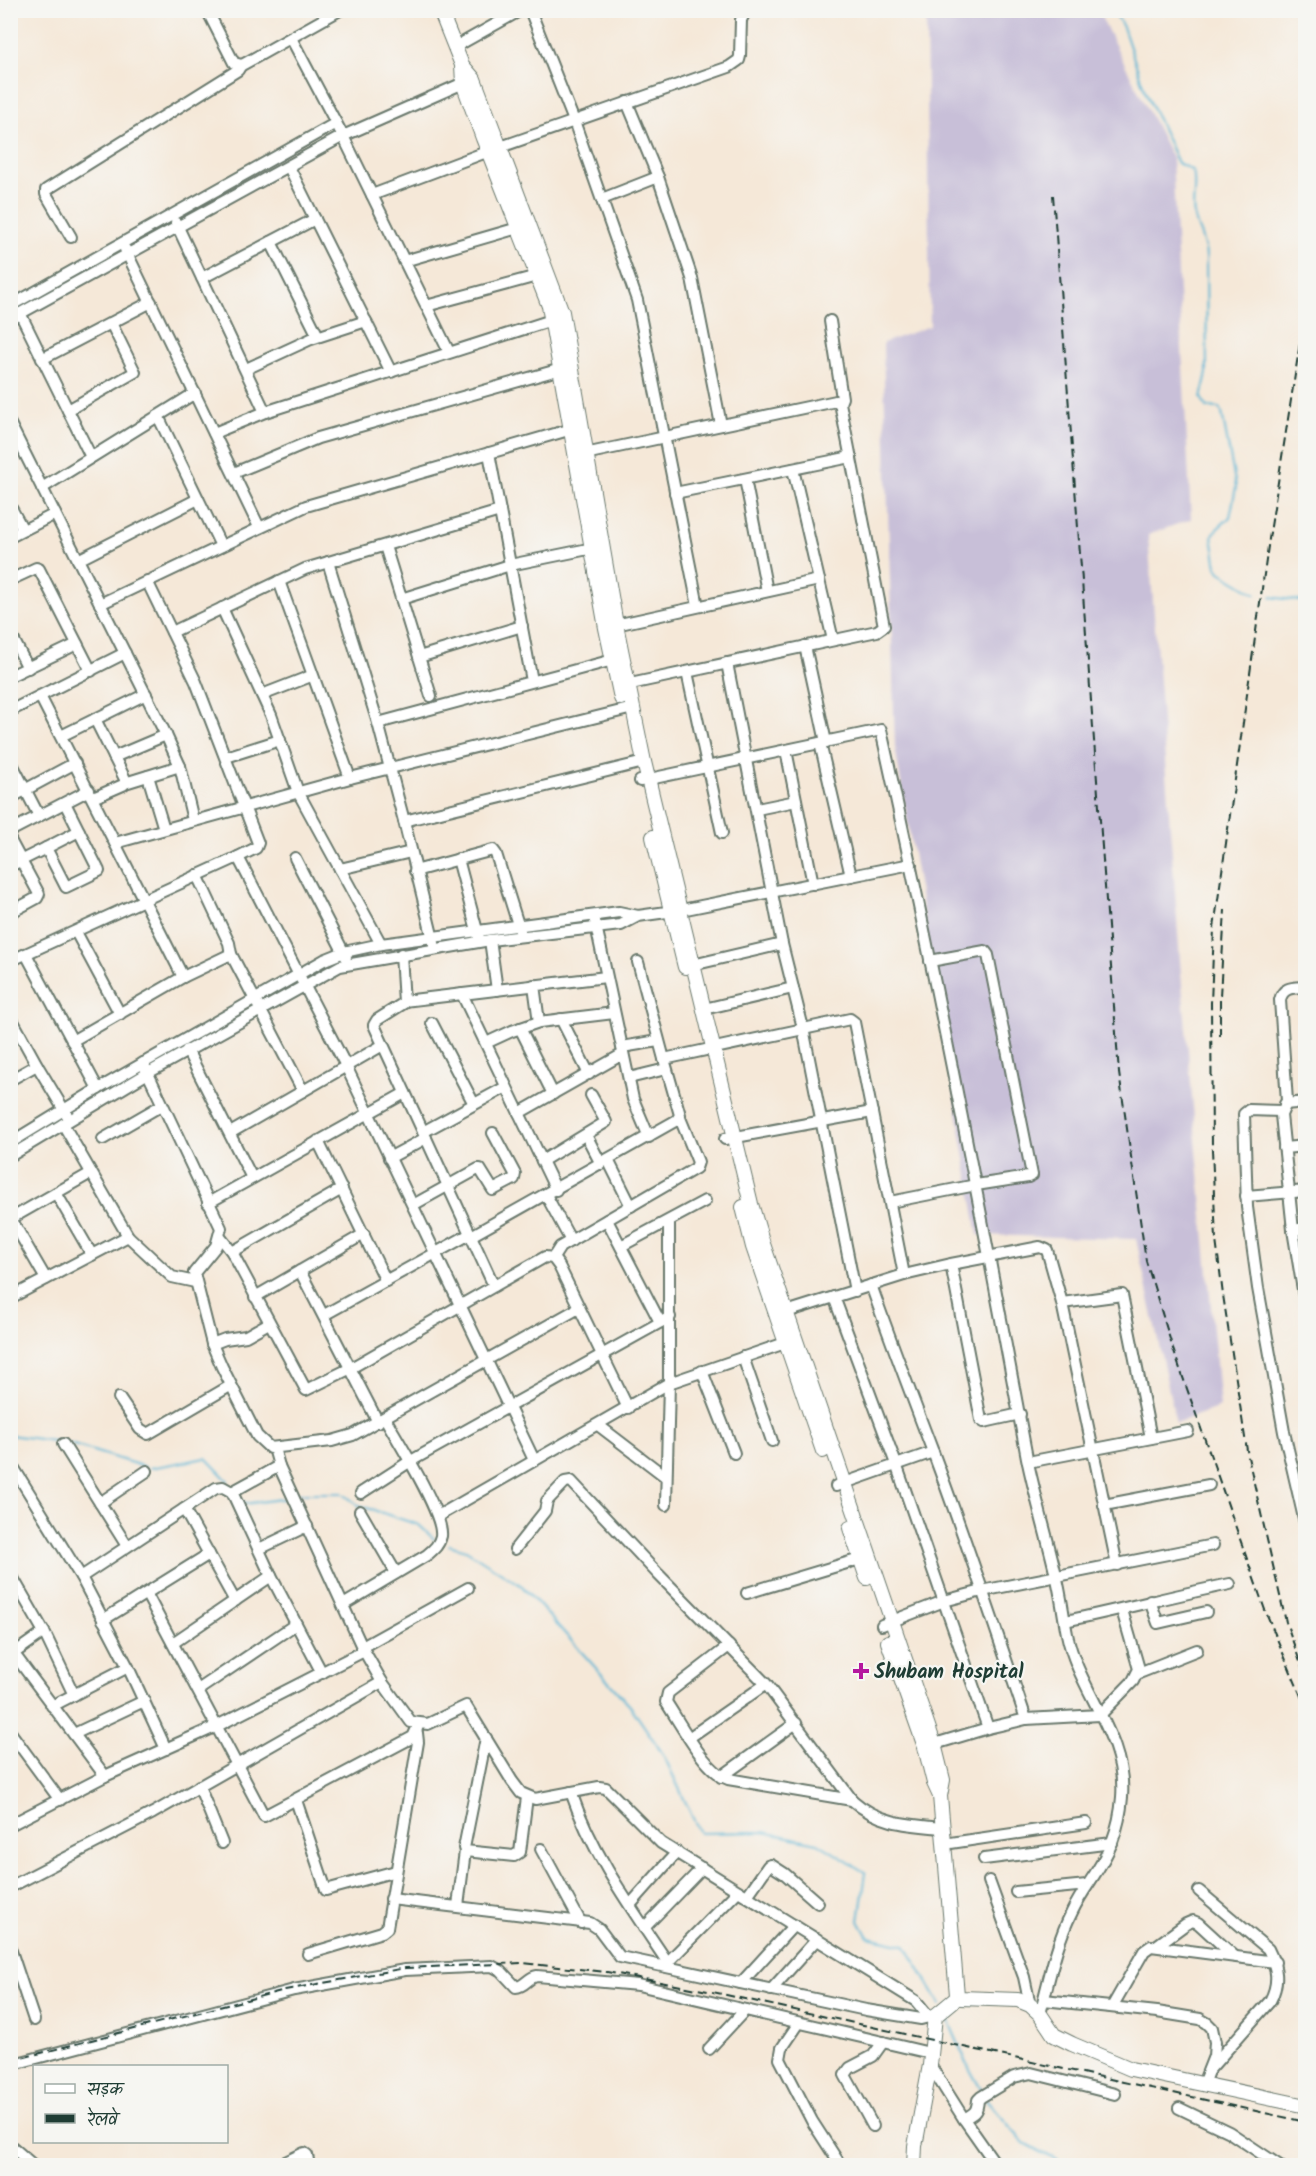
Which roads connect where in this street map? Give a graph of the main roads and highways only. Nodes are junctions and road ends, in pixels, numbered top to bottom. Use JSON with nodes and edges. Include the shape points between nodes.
{"nodes":[{"id":1,"x":440,"y":10,"type":"edge"},
{"id":2,"x":494,"y":149,"type":"junction"},
{"id":3,"x":558,"y":318,"type":"junction"},
{"id":4,"x":582,"y":455,"type":"junction"},
{"id":5,"x":611,"y":626,"type":"junction"},
{"id":6,"x":623,"y":686,"type":"junction"},
{"id":7,"x":689,"y":966,"type":"junction"},
{"id":8,"x":709,"y":1051,"type":"junction"},
{"id":9,"x":840,"y":1484,"type":"junction"},
{"id":10,"x":886,"y":1623,"type":"junction"},
{"id":11,"x":954,"y":2001,"type":"junction"},
{"id":12,"x":1305,"y":2106,"type":"edge"},
{"id":13,"x":914,"y":2166,"type":"edge"}],
"edges":[{"from":1,"to":2,"type":"main road"},
{"from":2,"to":3,"type":"main road"},
{"from":2,"to":3,"type":"main road","via":[[518,228]]},
{"from":3,"to":4,"type":"main road"},
{"from":3,"to":4,"type":"main road","via":[[561,369],[572,429]]},
{"from":4,"to":5,"type":"main road"},
{"from":5,"to":6,"type":"main road"},
{"from":5,"to":6,"type":"main road","via":[[613,660]]},
{"from":6,"to":7,"type":"main road"},
{"from":7,"to":8,"type":"main road"},
{"from":7,"to":8,"type":"main road","via":[[704,1009]]},
{"from":8,"to":9,"type":"main road","via":[[753,1247],[782,1314]]},
{"from":9,"to":10,"type":"main road"},
{"from":9,"to":10,"type":"main road","via":[[860,1559]]},
{"from":10,"to":11,"type":"main road","via":[[929,1745],[934,1783],[940,1796]]},
{"from":11,"to":12,"type":"main road","via":[[1018,2000],[1038,2006],[1054,2035],[1131,2069]]},
{"from":11,"to":13,"type":"main road","via":[[933,2019]]}]}
